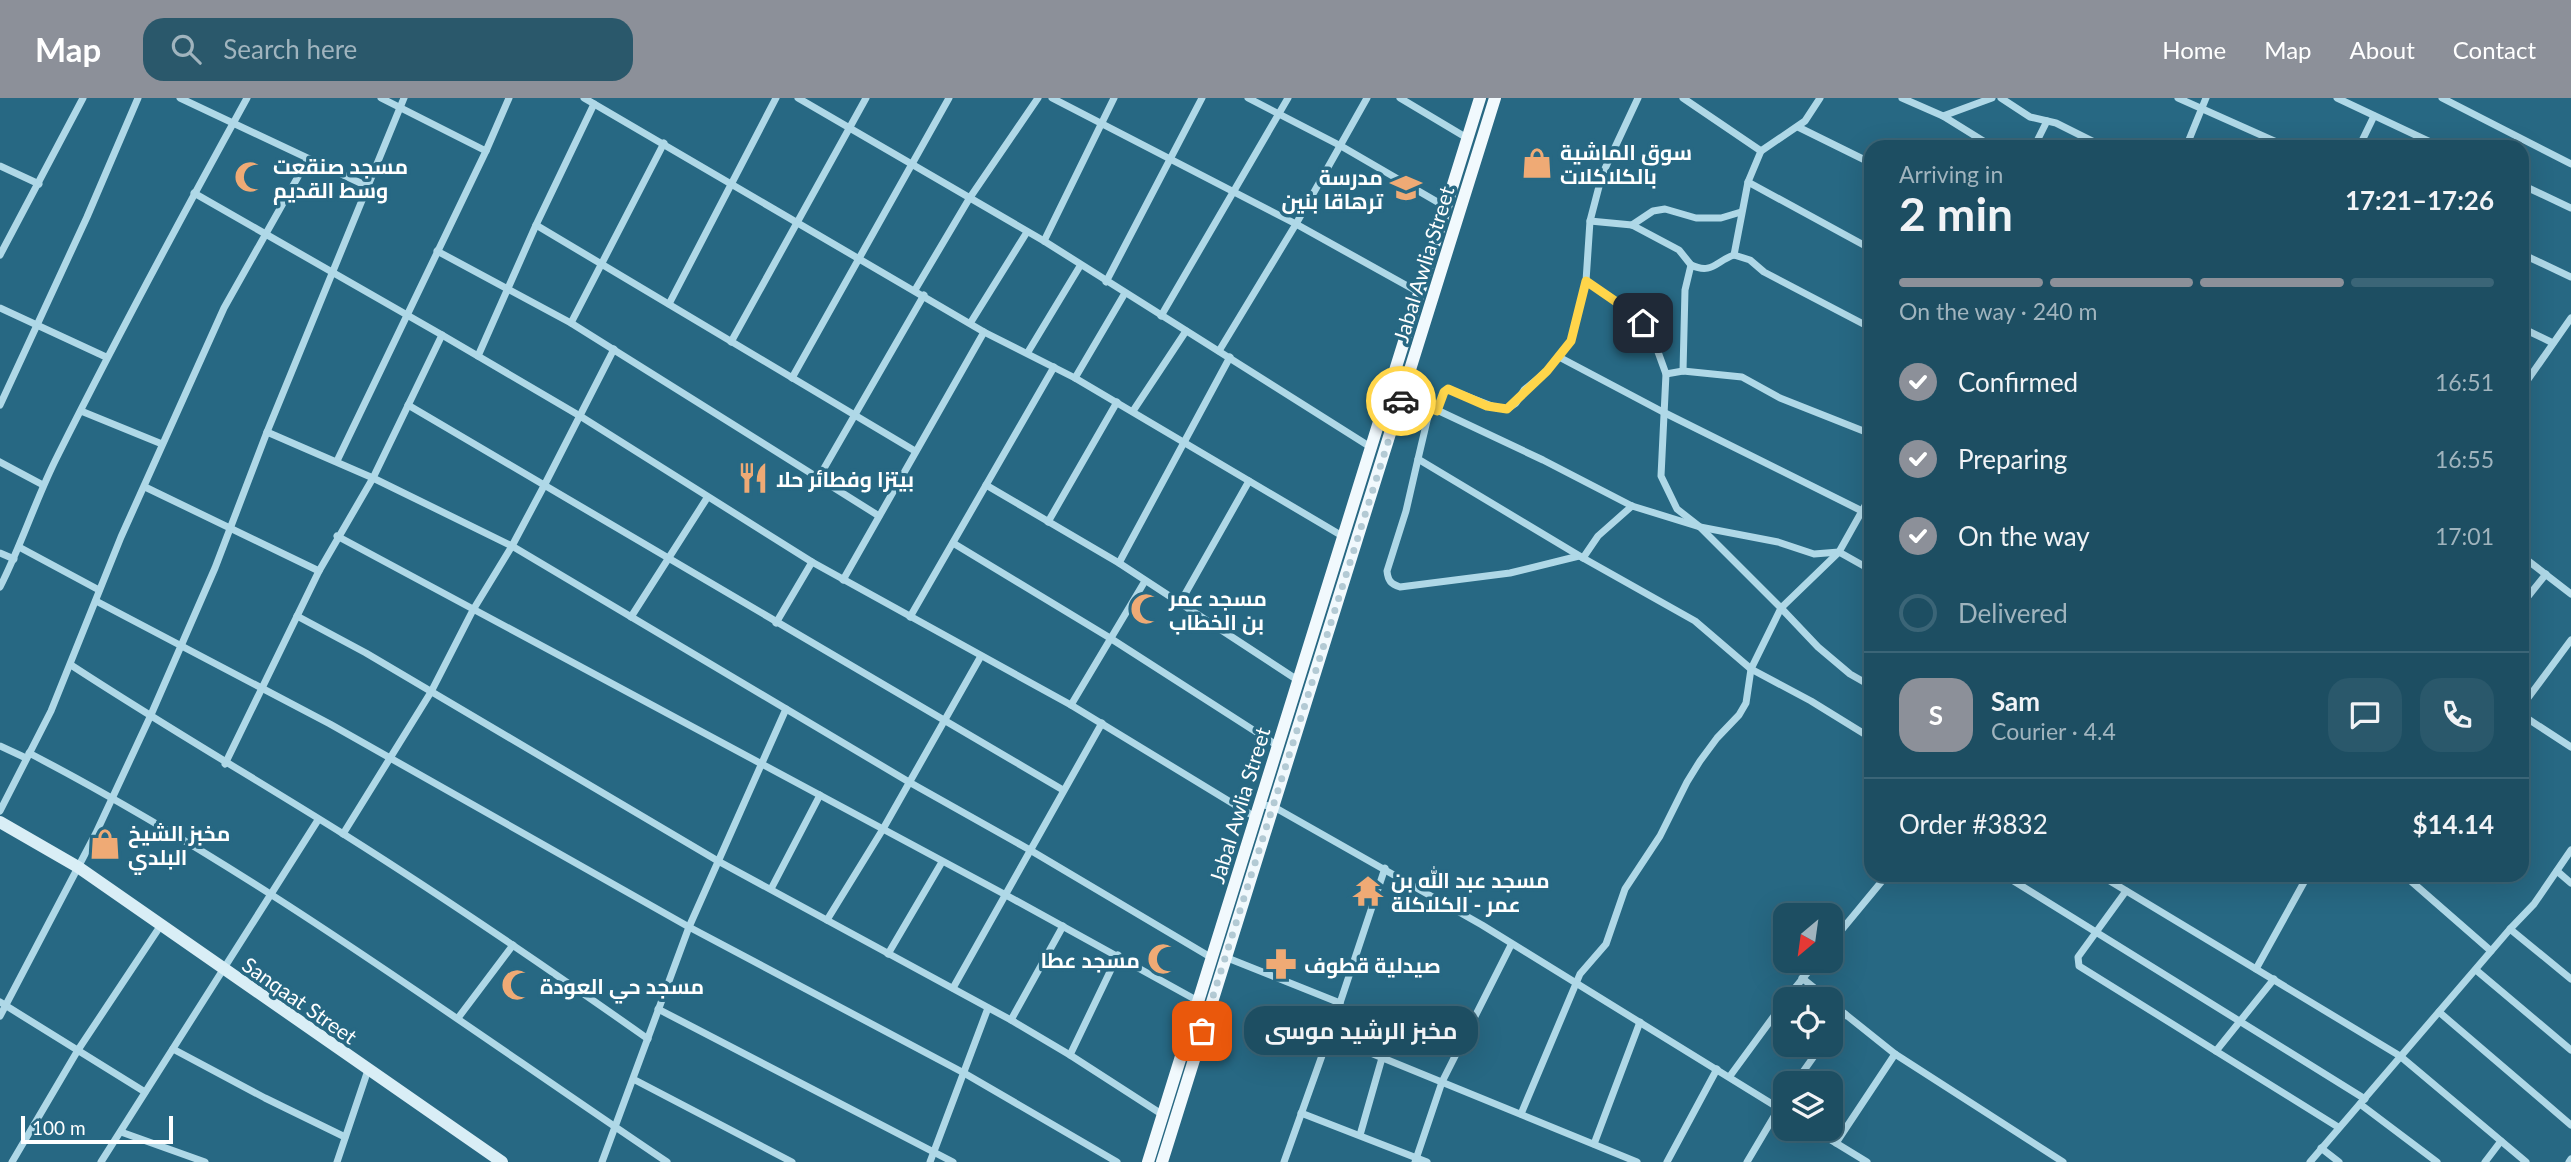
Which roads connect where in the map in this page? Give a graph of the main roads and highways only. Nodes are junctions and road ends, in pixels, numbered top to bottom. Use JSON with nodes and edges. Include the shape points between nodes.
{"nodes":[{"id":1,"x":1480,"y":98,"type":"edge"},
{"id":2,"x":1495,"y":98,"type":"edge"},
{"id":3,"x":1218,"y":957,"type":"junction"},
{"id":4,"x":1148,"y":1162,"type":"edge"},
{"id":5,"x":1162,"y":1162,"type":"edge"}],
"edges":[{"from":1,"to":3,"type":"main road","name":"Jabal Awlia Street","via":[[1255,817]]},
{"from":2,"to":3,"type":"main road","name":"Jabal Awlia Street","via":[[1273,807]]},
{"from":3,"to":4,"type":"main road","name":"Jabal Awlia Street","via":[[1198,1001]]},
{"from":3,"to":5,"type":"main road","name":"Jabal Awlia Street"}]}
